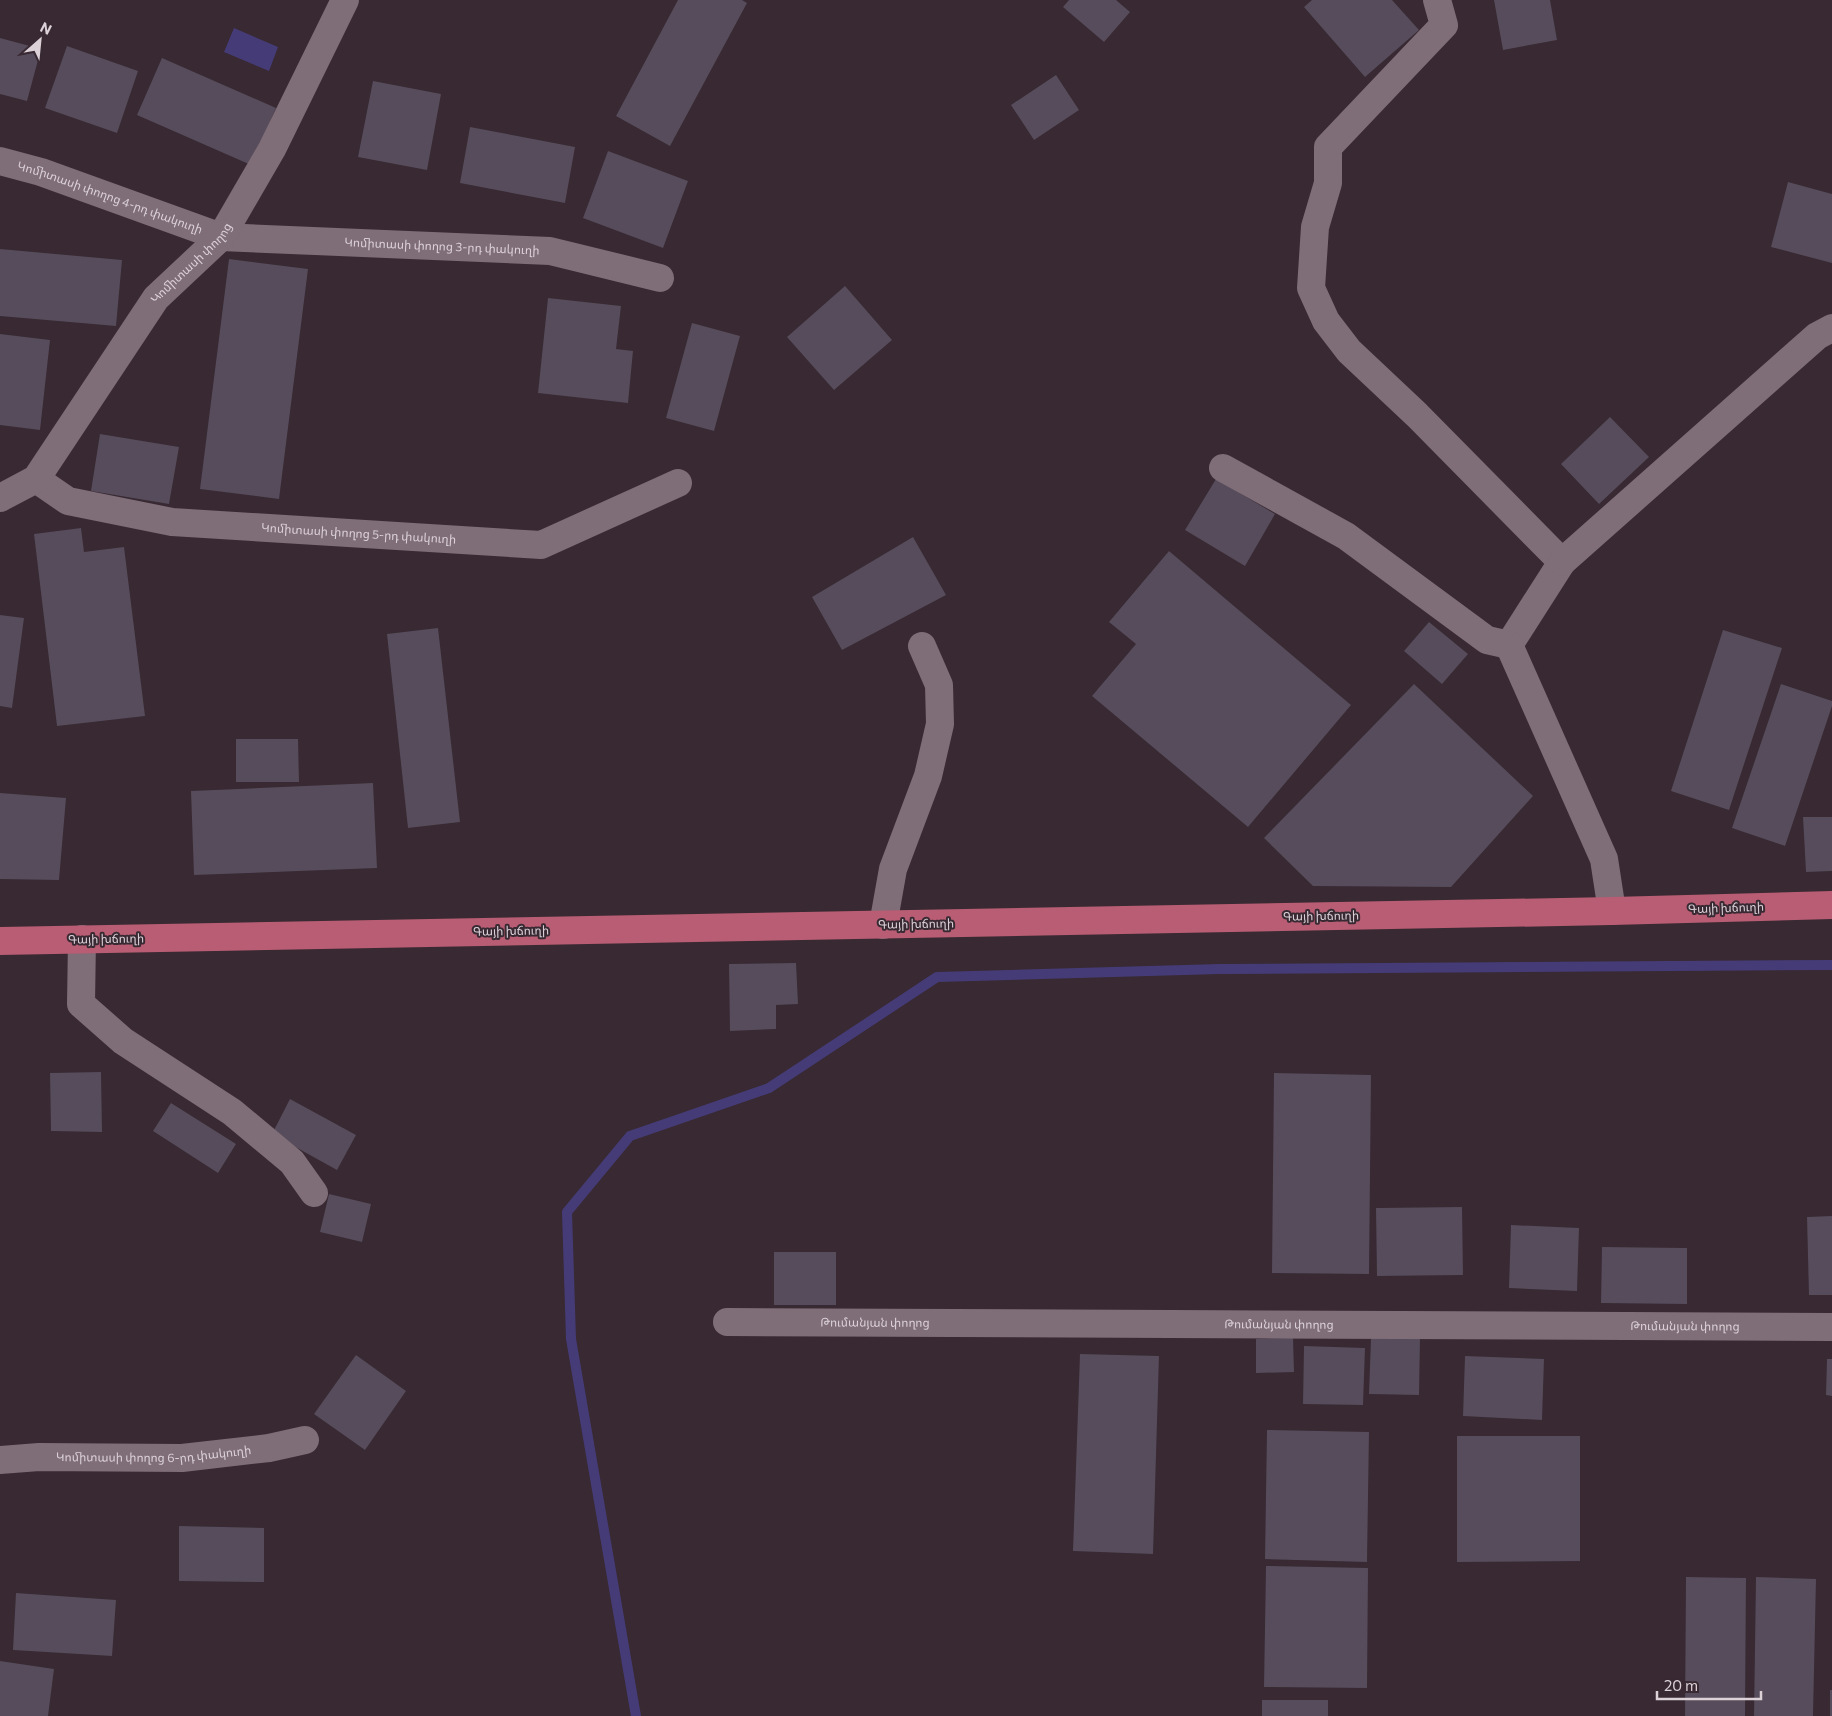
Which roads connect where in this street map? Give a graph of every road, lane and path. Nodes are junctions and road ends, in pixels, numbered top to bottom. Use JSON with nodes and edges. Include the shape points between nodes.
{"nodes":[{"id":1,"x":345,"y":0,"type":"edge"},
{"id":2,"x":1437,"y":0,"type":"edge"},
{"id":3,"x":0,"y":161,"type":"edge"},
{"id":4,"x":221,"y":237,"type":"junction"},
{"id":5,"x":660,"y":278,"type":"dead end"},
{"id":6,"x":1832,"y":328,"type":"edge"},
{"id":7,"x":1223,"y":468,"type":"dead end"},
{"id":8,"x":36,"y":480,"type":"junction"},
{"id":9,"x":678,"y":483,"type":"dead end"},
{"id":10,"x":0,"y":498,"type":"edge"},
{"id":11,"x":1562,"y":562,"type":"junction"},
{"id":12,"x":1509,"y":645,"type":"junction"},
{"id":13,"x":922,"y":646,"type":"dead end"},
{"id":14,"x":1832,"y":905,"type":"edge"},
{"id":15,"x":1612,"y":911,"type":"junction"},
{"id":16,"x":883,"y":925,"type":"junction"},
{"id":17,"x":82,"y":939,"type":"junction"},
{"id":18,"x":0,"y":940,"type":"edge"},
{"id":19,"x":314,"y":1193,"type":"dead end"},
{"id":20,"x":726,"y":1322,"type":"dead end"},
{"id":21,"x":1832,"y":1327,"type":"edge"},
{"id":22,"x":305,"y":1440,"type":"dead end"},
{"id":23,"x":0,"y":1460,"type":"edge"}],
"edges":[{"from":1,"to":4,"type":"street","name":"Կոմիտասի փողոց","via":[[272,149]]},
{"from":2,"to":11,"type":"street","via":[[1444,25],[1328,147],[1328,183],[1315,227],[1311,288],[1326,321],[1349,351]]},
{"from":3,"to":4,"type":"street","name":"Կոմիտասի փողոց 4-րդ փակուղի","via":[[41,172]]},
{"from":4,"to":5,"type":"street","name":"Կոմիտասի փողոց 3-րդ փակուղի","via":[[550,251]]},
{"from":4,"to":8,"type":"street","name":"Կոմիտասի փողոց","via":[[156,298]]},
{"from":6,"to":11,"type":"street","via":[[1817,336]]},
{"from":7,"to":12,"type":"street","via":[[1346,536],[1487,640]]},
{"from":8,"to":9,"type":"street","name":"Կոմիտասի փողոց 5-րդ փակուղի","via":[[68,501],[172,522],[541,546]]},
{"from":8,"to":10,"type":"street"},
{"from":11,"to":12,"type":"street"},
{"from":12,"to":15,"type":"street","via":[[1604,859]]},
{"from":13,"to":16,"type":"street","via":[[939,685],[940,724],[928,776],[893,869]]},
{"from":14,"to":15,"type":"main road","name":"Գայի խճուղի"},
{"from":15,"to":16,"type":"main road","name":"Գայի խճուղի"},
{"from":16,"to":17,"type":"main road","name":"Գայի խճուղի"},
{"from":17,"to":18,"type":"main road","name":"Գայի խճուղի"},
{"from":17,"to":19,"type":"street","via":[[81,1004],[123,1041],[232,1112],[292,1162]]},
{"from":20,"to":21,"type":"street","name":"Թումանյան փողոց"},
{"from":22,"to":23,"type":"street","name":"Կոմիտասի փողոց 6-րդ փակուղի","via":[[269,1448],[182,1458],[39,1457]]}]}
